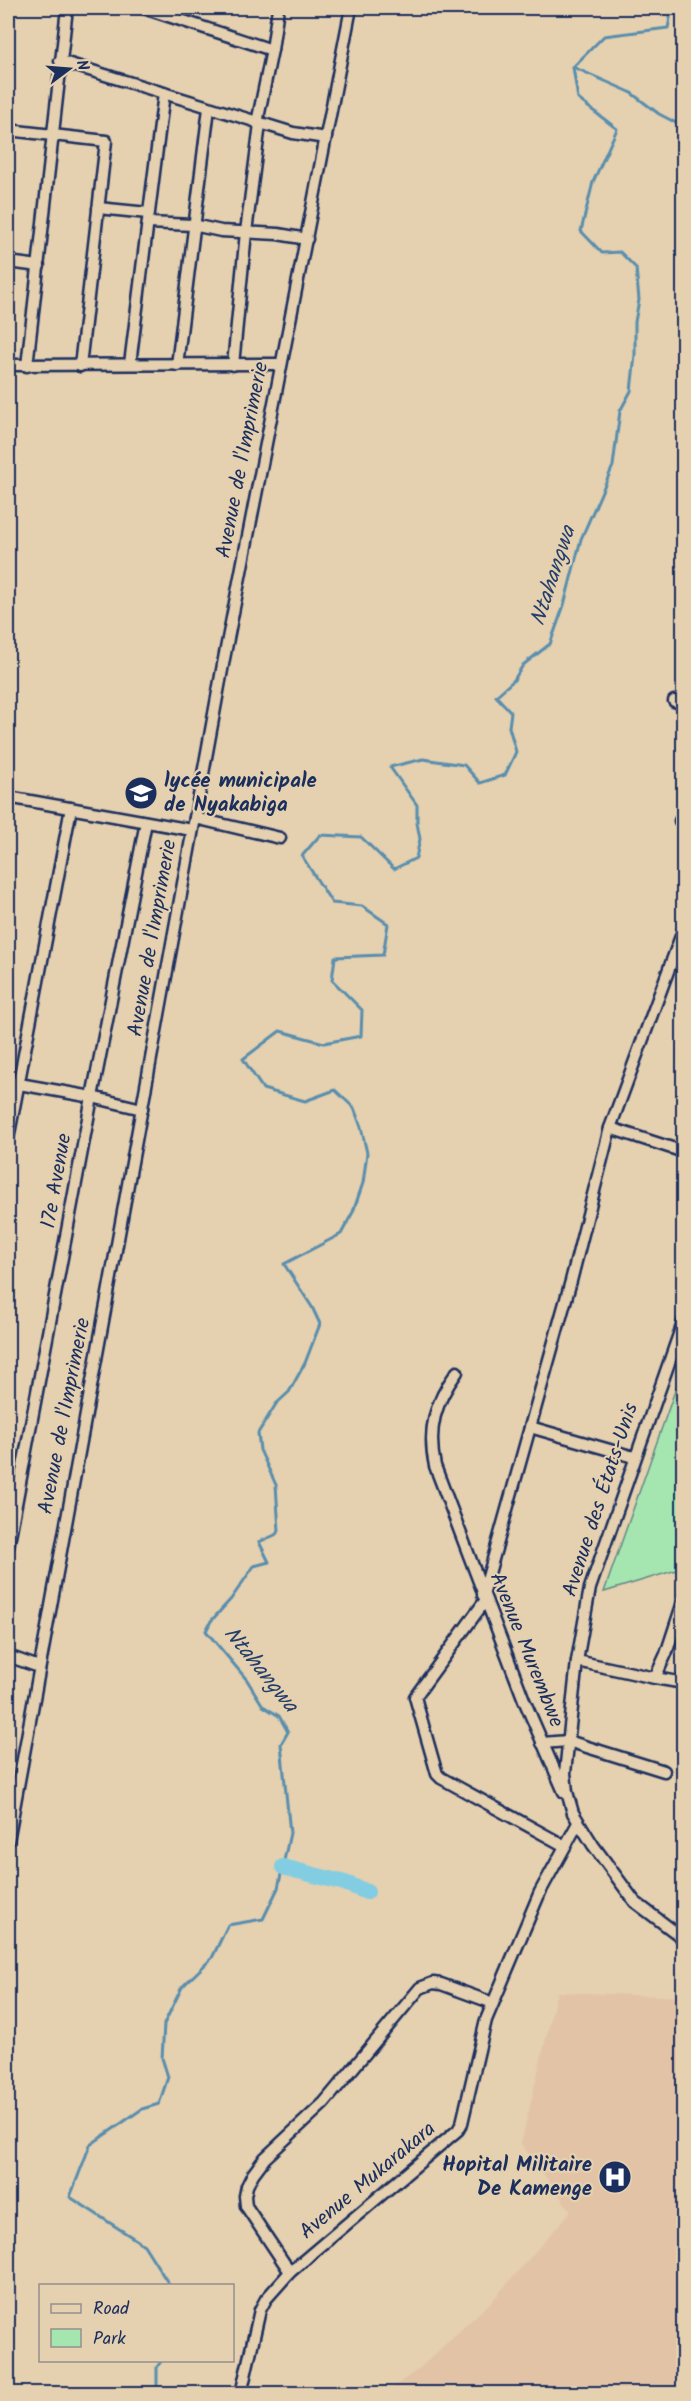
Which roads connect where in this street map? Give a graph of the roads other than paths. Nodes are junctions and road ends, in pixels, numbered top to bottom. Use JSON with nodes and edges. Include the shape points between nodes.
{"nodes":[{"id":1,"x":67,"y":8,"type":"edge"},
{"id":2,"x":144,"y":8,"type":"edge"},
{"id":3,"x":278,"y":8,"type":"edge"},
{"id":4,"x":351,"y":8,"type":"edge"},
{"id":5,"x":272,"y":50,"type":"junction"},
{"id":6,"x":60,"y":61,"type":"junction"},
{"id":7,"x":165,"y":93,"type":"junction"},
{"id":8,"x":209,"y":108,"type":"junction"},
{"id":9,"x":258,"y":123,"type":"junction"},
{"id":10,"x":8,"y":130,"type":"edge"},
{"id":11,"x":53,"y":135,"type":"junction"},
{"id":12,"x":326,"y":138,"type":"junction"},
{"id":13,"x":98,"y":208,"type":"junction"},
{"id":14,"x":148,"y":218,"type":"junction"},
{"id":15,"x":194,"y":225,"type":"junction"},
{"id":16,"x":246,"y":232,"type":"junction"},
{"id":17,"x":307,"y":239,"type":"junction"},
{"id":18,"x":8,"y":262,"type":"edge"},
{"id":19,"x":39,"y":266,"type":"junction"},
{"id":20,"x":130,"y":364,"type":"junction"},
{"id":21,"x":281,"y":364,"type":"junction"},
{"id":22,"x":8,"y":365,"type":"edge"},
{"id":23,"x":177,"y":365,"type":"junction"},
{"id":24,"x":233,"y":365,"type":"junction"},
{"id":25,"x":27,"y":366,"type":"junction"},
{"id":26,"x":80,"y":366,"type":"junction"},
{"id":27,"x":8,"y":797,"type":"edge"},
{"id":28,"x":71,"y":808,"type":"junction"},
{"id":29,"x":195,"y":818,"type":"junction"},
{"id":30,"x":146,"y":822,"type":"junction"},
{"id":31,"x":192,"y":830,"type":"junction"},
{"id":32,"x":280,"y":838,"type":"dead end"},
{"id":33,"x":684,"y":927,"type":"edge"},
{"id":34,"x":13,"y":1082,"type":"edge"},
{"id":35,"x":92,"y":1097,"type":"junction"},
{"id":36,"x":142,"y":1109,"type":"junction"},
{"id":37,"x":610,"y":1128,"type":"junction"},
{"id":38,"x":8,"y":1139,"type":"edge"},
{"id":39,"x":684,"y":1152,"type":"edge"},
{"id":40,"x":684,"y":1320,"type":"edge"},
{"id":41,"x":457,"y":1372,"type":"dead end"},
{"id":42,"x":530,"y":1427,"type":"junction"},
{"id":43,"x":634,"y":1457,"type":"junction"},
{"id":44,"x":8,"y":1547,"type":"edge"},
{"id":45,"x":484,"y":1598,"type":"junction"},
{"id":46,"x":684,"y":1599,"type":"edge"},
{"id":47,"x":8,"y":1656,"type":"edge"},
{"id":48,"x":576,"y":1661,"type":"junction"},
{"id":49,"x":39,"y":1667,"type":"junction"},
{"id":50,"x":655,"y":1678,"type":"junction"},
{"id":51,"x":684,"y":1683,"type":"edge"},
{"id":52,"x":568,"y":1741,"type":"junction"},
{"id":53,"x":542,"y":1743,"type":"junction"},
{"id":54,"x":664,"y":1771,"type":"dead end"},
{"id":55,"x":571,"y":1806,"type":"junction"},
{"id":56,"x":578,"y":1824,"type":"junction"},
{"id":57,"x":8,"y":1841,"type":"edge"},
{"id":58,"x":565,"y":1846,"type":"junction"},
{"id":59,"x":684,"y":1940,"type":"edge"},
{"id":60,"x":493,"y":2003,"type":"junction"},
{"id":61,"x":290,"y":2272,"type":"junction"},
{"id":62,"x":241,"y":2394,"type":"edge"}],
"edges":[{"from":1,"to":6,"type":"street"},
{"from":2,"to":5,"type":"street"},
{"from":3,"to":5,"type":"street"},
{"from":4,"to":12,"type":"street","name":"Avenue de l'Imprimerie"},
{"from":5,"to":9,"type":"street"},
{"from":6,"to":7,"type":"street"},
{"from":6,"to":11,"type":"street"},
{"from":7,"to":8,"type":"street"},
{"from":7,"to":14,"type":"street"},
{"from":8,"to":9,"type":"street"},
{"from":8,"to":15,"type":"street"},
{"from":9,"to":12,"type":"street","via":[[293,134]]},
{"from":9,"to":16,"type":"street"},
{"from":10,"to":11,"type":"street"},
{"from":11,"to":13,"type":"street","via":[[106,141]]},
{"from":11,"to":19,"type":"street"},
{"from":12,"to":17,"type":"street","name":"Avenue de l'Imprimerie"},
{"from":13,"to":14,"type":"street"},
{"from":13,"to":26,"type":"street"},
{"from":14,"to":15,"type":"street"},
{"from":14,"to":20,"type":"street"},
{"from":15,"to":16,"type":"street"},
{"from":15,"to":23,"type":"street"},
{"from":16,"to":17,"type":"street"},
{"from":16,"to":24,"type":"street"},
{"from":17,"to":21,"type":"street","name":"Avenue de l'Imprimerie"},
{"from":18,"to":19,"type":"street"},
{"from":19,"to":25,"type":"street"},
{"from":20,"to":23,"type":"street"},
{"from":20,"to":26,"type":"street"},
{"from":21,"to":24,"type":"street"},
{"from":21,"to":29,"type":"street","name":"Avenue de l'Imprimerie"},
{"from":22,"to":25,"type":"street"},
{"from":23,"to":24,"type":"street"},
{"from":25,"to":26,"type":"street"},
{"from":27,"to":28,"type":"street"},
{"from":28,"to":30,"type":"street"},
{"from":28,"to":34,"type":"street"},
{"from":29,"to":31,"type":"street","name":"Avenue de l'Imprimerie"},
{"from":29,"to":32,"type":"street"},
{"from":30,"to":31,"type":"street"},
{"from":30,"to":35,"type":"street","name":"17e Avenue"},
{"from":31,"to":36,"type":"street","name":"Avenue de l'Imprimerie"},
{"from":33,"to":37,"type":"street"},
{"from":34,"to":35,"type":"street"},
{"from":34,"to":38,"type":"street"},
{"from":35,"to":36,"type":"street"},
{"from":35,"to":44,"type":"street","name":"17e Avenue"},
{"from":36,"to":49,"type":"street","name":"Avenue de l'Imprimerie"},
{"from":37,"to":39,"type":"street"},
{"from":37,"to":42,"type":"street"},
{"from":40,"to":43,"type":"street","name":"Avenue des États-Unis"},
{"from":41,"to":45,"type":"street","name":"Avenue Murembwe","via":[[436,1409],[430,1445]]},
{"from":42,"to":43,"type":"street"},
{"from":42,"to":45,"type":"street"},
{"from":43,"to":48,"type":"street","name":"Avenue des États-Unis","via":[[590,1588]]},
{"from":45,"to":53,"type":"street","name":"Avenue Murembwe"},
{"from":45,"to":58,"type":"street","via":[[415,1697],[437,1774]]},
{"from":46,"to":50,"type":"street"},
{"from":47,"to":49,"type":"street"},
{"from":48,"to":50,"type":"street"},
{"from":48,"to":52,"type":"street","name":"Avenue des États-Unis"},
{"from":49,"to":57,"type":"street","name":"Avenue de l'Imprimerie"},
{"from":50,"to":51,"type":"street"},
{"from":52,"to":53,"type":"street"},
{"from":52,"to":54,"type":"street"},
{"from":52,"to":55,"type":"street","name":"Avenue des États-Unis","via":[[566,1784]]},
{"from":53,"to":55,"type":"street","name":"Avenue Murembwe"},
{"from":55,"to":56,"type":"street","name":"Avenue des États-Unis"},
{"from":56,"to":58,"type":"street","name":"Avenue Mukarakara"},
{"from":56,"to":59,"type":"street","name":"Avenue des États-Unis","via":[[635,1902]]},
{"from":58,"to":60,"type":"street","name":"Avenue Mukarakara","via":[[540,1892]]},
{"from":60,"to":61,"type":"street","name":"Avenue Mukarakara","via":[[458,2130]]},
{"from":60,"to":61,"type":"street","via":[[441,1984],[420,1988],[324,2103],[265,2158],[253,2174],[246,2205]]},
{"from":61,"to":62,"type":"street","name":"Avenue Mukarakara","via":[[260,2310]]}]}
